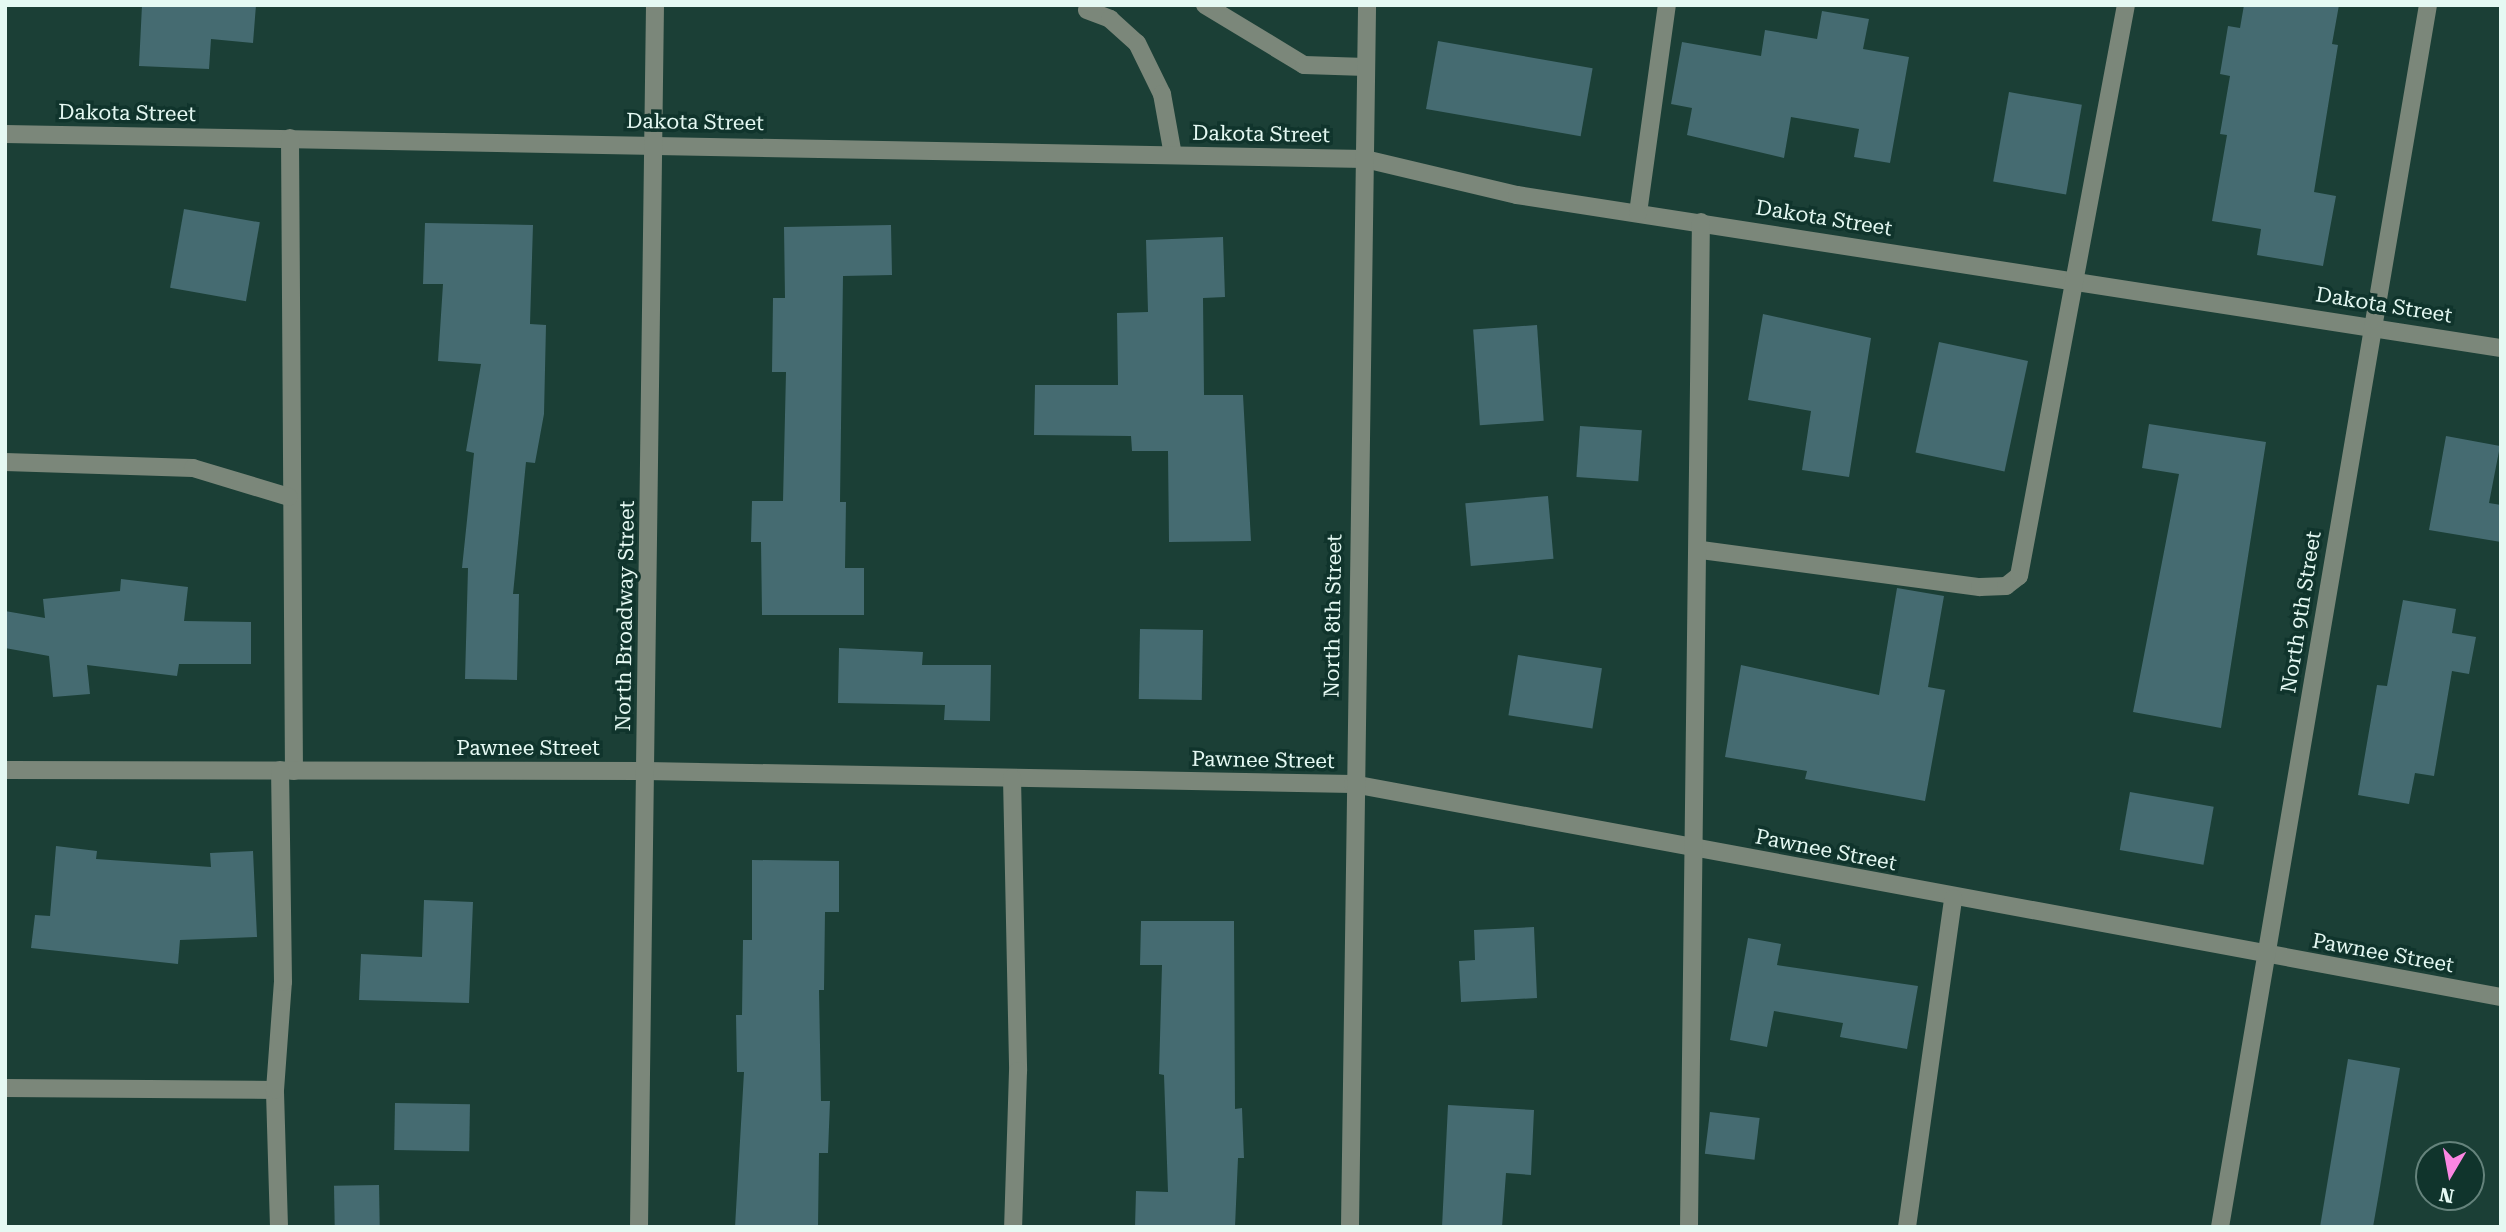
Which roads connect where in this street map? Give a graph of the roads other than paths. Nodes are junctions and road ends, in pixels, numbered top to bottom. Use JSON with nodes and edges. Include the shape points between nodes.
{"nodes":[{"id":1,"x":655,"y":5,"type":"edge"},
{"id":2,"x":1206,"y":5,"type":"edge"},
{"id":3,"x":1367,"y":5,"type":"edge"},
{"id":4,"x":1667,"y":5,"type":"edge"},
{"id":5,"x":2126,"y":5,"type":"edge"},
{"id":6,"x":2428,"y":5,"type":"edge"},
{"id":7,"x":1087,"y":10,"type":"dead end"},
{"id":8,"x":1366,"y":67,"type":"junction"},
{"id":9,"x":5,"y":134,"type":"edge"},
{"id":10,"x":290,"y":138,"type":"junction"},
{"id":11,"x":654,"y":143,"type":"junction"},
{"id":12,"x":1173,"y":155,"type":"junction"},
{"id":13,"x":1365,"y":159,"type":"junction"},
{"id":14,"x":1638,"y":213,"type":"junction"},
{"id":15,"x":1701,"y":222,"type":"junction"},
{"id":16,"x":2079,"y":280,"type":"junction"},
{"id":17,"x":2372,"y":325,"type":"junction"},
{"id":18,"x":2501,"y":348,"type":"edge"},
{"id":19,"x":5,"y":462,"type":"edge"},
{"id":20,"x":289,"y":497,"type":"junction"},
{"id":21,"x":1701,"y":550,"type":"junction"},
{"id":22,"x":5,"y":770,"type":"edge"},
{"id":23,"x":287,"y":770,"type":"junction"},
{"id":24,"x":646,"y":771,"type":"junction"},
{"id":25,"x":1012,"y":778,"type":"junction"},
{"id":26,"x":1353,"y":784,"type":"junction"},
{"id":27,"x":1693,"y":848,"type":"junction"},
{"id":28,"x":1953,"y":898,"type":"junction"},
{"id":29,"x":2266,"y":956,"type":"junction"},
{"id":30,"x":2501,"y":996,"type":"edge"},
{"id":31,"x":5,"y":1088,"type":"edge"},
{"id":32,"x":275,"y":1090,"type":"junction"},
{"id":33,"x":279,"y":1227,"type":"edge"},
{"id":34,"x":639,"y":1227,"type":"edge"},
{"id":35,"x":1013,"y":1227,"type":"edge"},
{"id":36,"x":1350,"y":1227,"type":"edge"},
{"id":37,"x":1689,"y":1227,"type":"edge"},
{"id":38,"x":1907,"y":1227,"type":"edge"},
{"id":39,"x":2220,"y":1227,"type":"edge"}],
"edges":[{"from":1,"to":11,"type":"street","name":"North Broadway Street"},
{"from":2,"to":8,"type":"street","via":[[1304,65]]},
{"from":3,"to":8,"type":"street","name":"North 8th Street"},
{"from":4,"to":14,"type":"street"},
{"from":5,"to":16,"type":"street"},
{"from":6,"to":17,"type":"street","name":"North 9th Street"},
{"from":7,"to":12,"type":"street","via":[[1110,19],[1137,43],[1162,93]]},
{"from":8,"to":13,"type":"street","name":"North 8th Street"},
{"from":9,"to":10,"type":"street","name":"Dakota Street"},
{"from":10,"to":11,"type":"street","name":"Dakota Street"},
{"from":10,"to":20,"type":"street"},
{"from":11,"to":12,"type":"street","name":"Dakota Street"},
{"from":11,"to":24,"type":"street","name":"North Broadway Street"},
{"from":12,"to":13,"type":"street","name":"Dakota Street"},
{"from":13,"to":14,"type":"street","name":"Dakota Street","via":[[1517,195]]},
{"from":13,"to":26,"type":"street","name":"North 8th Street"},
{"from":14,"to":15,"type":"street","name":"Dakota Street"},
{"from":15,"to":16,"type":"street","name":"Dakota Street"},
{"from":15,"to":21,"type":"street","via":[[1694,507]]},
{"from":16,"to":17,"type":"street","name":"Dakota Street"},
{"from":16,"to":21,"type":"street","via":[[2019,576],[2006,586]]},
{"from":17,"to":18,"type":"street","name":"Dakota Street"},
{"from":17,"to":29,"type":"street","name":"North 9th Street"},
{"from":19,"to":20,"type":"street","via":[[193,468]]},
{"from":20,"to":23,"type":"street"},
{"from":21,"to":27,"type":"street"},
{"from":22,"to":23,"type":"street","name":"Pawnee Street"},
{"from":23,"to":24,"type":"street","name":"Pawnee Street"},
{"from":23,"to":32,"type":"street","via":[[283,982]]},
{"from":24,"to":25,"type":"street","name":"Pawnee Street"},
{"from":24,"to":34,"type":"street","name":"North Broadway Street"},
{"from":25,"to":26,"type":"street","name":"Pawnee Street"},
{"from":25,"to":35,"type":"street","via":[[1018,1071]]},
{"from":26,"to":27,"type":"street","name":"Pawnee Street"},
{"from":26,"to":36,"type":"street","name":"North 8th Street"},
{"from":27,"to":28,"type":"street","name":"Pawnee Street"},
{"from":27,"to":37,"type":"street"},
{"from":28,"to":29,"type":"street","name":"Pawnee Street"},
{"from":28,"to":38,"type":"street"},
{"from":29,"to":30,"type":"street","name":"Pawnee Street"},
{"from":29,"to":39,"type":"street","name":"North 9th Street"},
{"from":31,"to":32,"type":"street"},
{"from":32,"to":33,"type":"street"}]}
